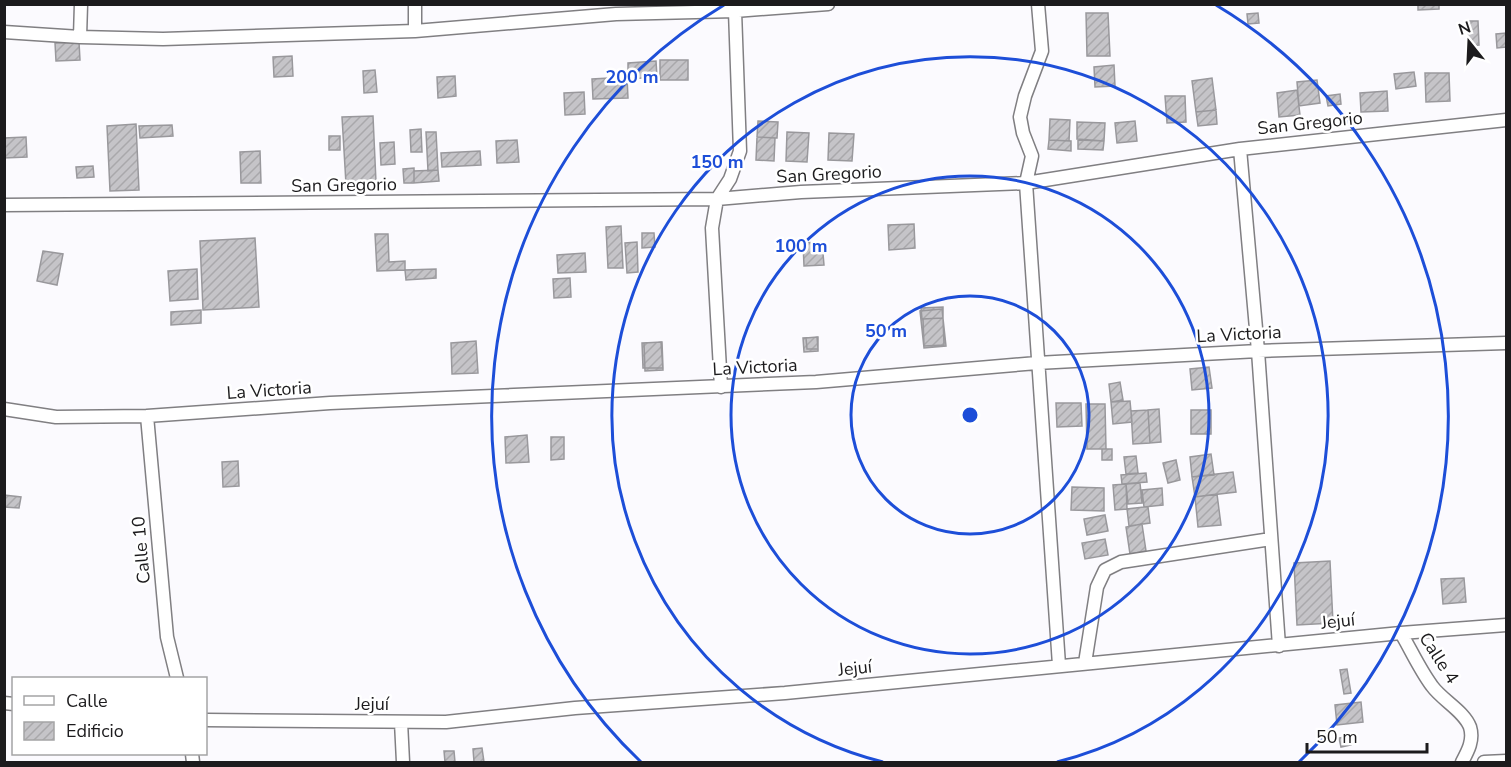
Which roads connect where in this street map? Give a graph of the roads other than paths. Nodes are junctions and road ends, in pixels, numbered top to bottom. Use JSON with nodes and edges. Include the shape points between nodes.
{"nodes":[{"id":1,"x":81,"y":4,"type":"edge"},
{"id":2,"x":415,"y":4,"type":"edge"},
{"id":3,"x":828,"y":4,"type":"edge"},
{"id":4,"x":1038,"y":4,"type":"edge"},
{"id":5,"x":735,"y":11,"type":"junction"},
{"id":6,"x":415,"y":31,"type":"junction"},
{"id":7,"x":4,"y":32,"type":"edge"},
{"id":8,"x":80,"y":37,"type":"junction"},
{"id":9,"x":1506,"y":120,"type":"edge"},
{"id":10,"x":1240,"y":149,"type":"junction"},
{"id":11,"x":1026,"y":183,"type":"junction"},
{"id":12,"x":717,"y":198,"type":"junction"},
{"id":13,"x":4,"y":205,"type":"edge"},
{"id":14,"x":1506,"y":343,"type":"edge"},
{"id":15,"x":1258,"y":351,"type":"junction"},
{"id":16,"x":1037,"y":363,"type":"junction"},
{"id":17,"x":721,"y":387,"type":"junction"},
{"id":18,"x":4,"y":409,"type":"edge"},
{"id":19,"x":147,"y":416,"type":"junction"},
{"id":20,"x":1271,"y":539,"type":"junction"},
{"id":21,"x":1506,"y":625,"type":"edge"},
{"id":22,"x":1401,"y":633,"type":"junction"},
{"id":23,"x":1279,"y":646,"type":"junction"},
{"id":24,"x":1085,"y":663,"type":"junction"},
{"id":25,"x":1059,"y":665,"type":"junction"},
{"id":26,"x":177,"y":677,"type":"edge"},
{"id":27,"x":207,"y":720,"type":"edge"},
{"id":28,"x":402,"y":722,"type":"junction"},
{"id":29,"x":1506,"y":761,"type":"edge"},
{"id":30,"x":403,"y":762,"type":"edge"},
{"id":31,"x":1462,"y":762,"type":"edge"},
{"id":32,"x":1484,"y":762,"type":"edge"},
{"id":33,"x":1493,"y":762,"type":"edge"}],
"edges":[{"from":1,"to":8,"type":"street"},
{"from":2,"to":6,"type":"street"},
{"from":3,"to":5,"type":"street"},
{"from":4,"to":11,"type":"street","via":[[1042,51],[1020,117],[1032,156]]},
{"from":5,"to":6,"type":"street","via":[[616,14]]},
{"from":5,"to":12,"type":"street","via":[[740,151],[730,179]]},
{"from":6,"to":8,"type":"street","via":[[163,39]]},
{"from":7,"to":8,"type":"street"},
{"from":9,"to":10,"type":"street","name":"San Gregorio"},
{"from":10,"to":11,"type":"street","name":"San Gregorio"},
{"from":10,"to":15,"type":"street"},
{"from":11,"to":12,"type":"street","name":"San Gregorio"},
{"from":11,"to":16,"type":"street"},
{"from":12,"to":13,"type":"street","name":"San Gregorio"},
{"from":12,"to":17,"type":"street","via":[[712,228]]},
{"from":14,"to":15,"type":"street","name":"La Victoria"},
{"from":15,"to":16,"type":"street","name":"La Victoria"},
{"from":15,"to":20,"type":"street"},
{"from":16,"to":17,"type":"street","name":"La Victoria"},
{"from":16,"to":25,"type":"street"},
{"from":17,"to":19,"type":"street","name":"La Victoria","via":[[330,403]]},
{"from":18,"to":19,"type":"street","name":"La Victoria","via":[[56,417]]},
{"from":19,"to":26,"type":"street","name":"Calle 10","via":[[167,637]]},
{"from":20,"to":23,"type":"street"},
{"from":20,"to":24,"type":"street","via":[[1121,562],[1105,570],[1097,587]]},
{"from":21,"to":22,"type":"street","name":"Jejuí"},
{"from":22,"to":23,"type":"street","name":"Jejuí"},
{"from":22,"to":31,"type":"street","name":"Calle 4","via":[[1432,687],[1463,716],[1470,729],[1471,746]]},
{"from":23,"to":24,"type":"street","name":"Jejuí"},
{"from":24,"to":25,"type":"street","name":"Jejuí"},
{"from":25,"to":28,"type":"street","name":"Jejuí","via":[[773,694],[446,722]]},
{"from":27,"to":28,"type":"street","name":"Jejuí"},
{"from":28,"to":30,"type":"street"},
{"from":29,"to":33,"type":"street"},
{"from":32,"to":33,"type":"street"}]}
